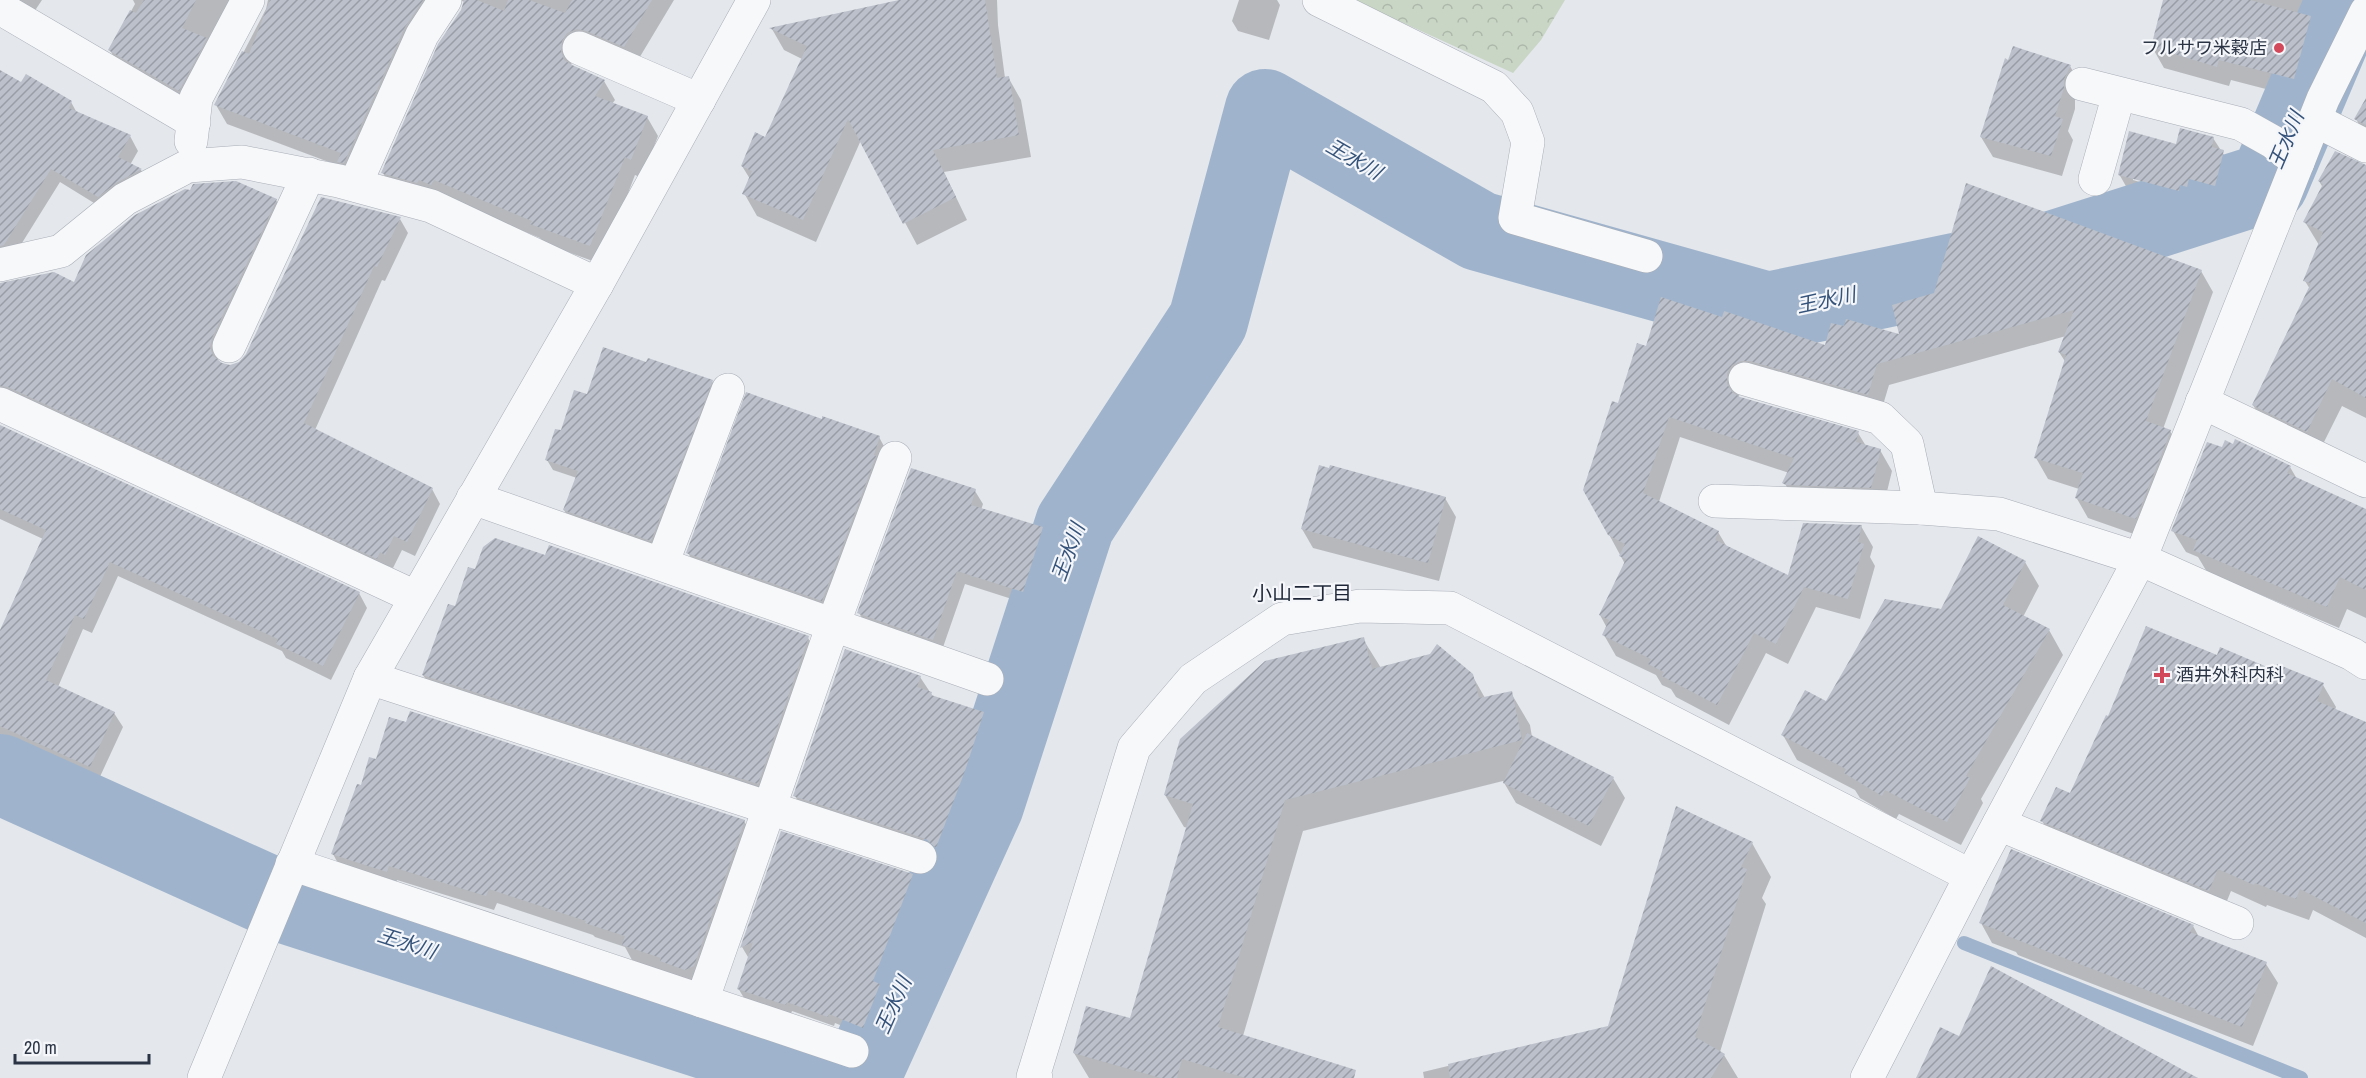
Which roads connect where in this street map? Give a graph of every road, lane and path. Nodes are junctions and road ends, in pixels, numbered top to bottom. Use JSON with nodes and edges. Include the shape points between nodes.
{"nodes":[{"id":1,"x":248,"y":0,"type":"edge"},
{"id":2,"x":445,"y":0,"type":"edge"},
{"id":3,"x":754,"y":0,"type":"edge"},
{"id":4,"x":1319,"y":0,"type":"edge"},
{"id":5,"x":0,"y":8,"type":"edge"},
{"id":6,"x":2366,"y":12,"type":"edge"},
{"id":7,"x":579,"y":48,"type":"dead end"},
{"id":8,"x":2082,"y":84,"type":"dead end"},
{"id":9,"x":2119,"y":94,"type":"junction"},
{"id":10,"x":699,"y":100,"type":"junction"},
{"id":11,"x":2315,"y":120,"type":"junction"},
{"id":12,"x":194,"y":122,"type":"junction"},
{"id":13,"x":2366,"y":146,"type":"edge"},
{"id":14,"x":2287,"y":153,"type":"junction"},
{"id":15,"x":188,"y":166,"type":"junction"},
{"id":16,"x":309,"y":174,"type":"junction"},
{"id":17,"x":2095,"y":179,"type":"dead end"},
{"id":18,"x":355,"y":185,"type":"junction"},
{"id":19,"x":1646,"y":256,"type":"dead end"},
{"id":20,"x":0,"y":266,"type":"edge"},
{"id":21,"x":597,"y":284,"type":"junction"},
{"id":22,"x":230,"y":346,"type":"dead end"},
{"id":23,"x":1745,"y":379,"type":"dead end"},
{"id":24,"x":728,"y":390,"type":"dead end"},
{"id":25,"x":2202,"y":402,"type":"junction"},
{"id":26,"x":0,"y":404,"type":"edge"},
{"id":27,"x":895,"y":458,"type":"dead end"},
{"id":28,"x":2366,"y":481,"type":"edge"},
{"id":29,"x":473,"y":498,"type":"junction"},
{"id":30,"x":1715,"y":501,"type":"dead end"},
{"id":31,"x":1920,"y":508,"type":"junction"},
{"id":32,"x":2140,"y":559,"type":"junction"},
{"id":33,"x":662,"y":564,"type":"junction"},
{"id":34,"x":415,"y":597,"type":"junction"},
{"id":35,"x":833,"y":625,"type":"junction"},
{"id":36,"x":2366,"y":663,"type":"edge"},
{"id":37,"x":370,"y":678,"type":"junction"},
{"id":38,"x":987,"y":680,"type":"dead end"},
{"id":39,"x":771,"y":808,"type":"junction"},
{"id":40,"x":1999,"y":824,"type":"junction"},
{"id":41,"x":920,"y":857,"type":"dead end"},
{"id":42,"x":292,"y":864,"type":"junction"},
{"id":43,"x":1971,"y":876,"type":"junction"},
{"id":44,"x":2237,"y":923,"type":"dead end"},
{"id":45,"x":702,"y":1001,"type":"junction"},
{"id":46,"x":852,"y":1051,"type":"dead end"},
{"id":47,"x":204,"y":1078,"type":"edge"},
{"id":48,"x":1036,"y":1078,"type":"edge"},
{"id":49,"x":1868,"y":1078,"type":"edge"}],
"edges":[{"from":1,"to":12,"type":"street","via":[[196,98]]},
{"from":2,"to":18,"type":"street","via":[[422,35]]},
{"from":3,"to":10,"type":"street"},
{"from":4,"to":19,"type":"street","via":[[1494,87],[1502,95],[1517,112],[1528,142],[1515,218]]},
{"from":5,"to":12,"type":"street"},
{"from":6,"to":11,"type":"street"},
{"from":7,"to":10,"type":"street"},
{"from":8,"to":9,"type":"street"},
{"from":9,"to":14,"type":"street","via":[[2241,124]]},
{"from":9,"to":17,"type":"street"},
{"from":10,"to":21,"type":"street"},
{"from":11,"to":13,"type":"street"},
{"from":11,"to":14,"type":"street"},
{"from":12,"to":15,"type":"street"},
{"from":14,"to":25,"type":"street"},
{"from":15,"to":16,"type":"street","via":[[242,162]]},
{"from":15,"to":20,"type":"street","via":[[125,199],[61,251]]},
{"from":16,"to":18,"type":"street"},
{"from":16,"to":22,"type":"street"},
{"from":18,"to":21,"type":"street","via":[[430,206]]},
{"from":21,"to":29,"type":"street"},
{"from":23,"to":31,"type":"street","via":[[1880,418],[1907,444]]},
{"from":24,"to":33,"type":"street"},
{"from":25,"to":28,"type":"street"},
{"from":25,"to":32,"type":"street"},
{"from":26,"to":34,"type":"street"},
{"from":27,"to":35,"type":"street"},
{"from":29,"to":33,"type":"street"},
{"from":29,"to":34,"type":"street"},
{"from":30,"to":31,"type":"street"},
{"from":31,"to":32,"type":"street","via":[[1999,514]]},
{"from":32,"to":36,"type":"street"},
{"from":32,"to":40,"type":"street"},
{"from":33,"to":35,"type":"street"},
{"from":34,"to":37,"type":"street"},
{"from":35,"to":38,"type":"street"},
{"from":35,"to":39,"type":"street"},
{"from":37,"to":39,"type":"street"},
{"from":37,"to":42,"type":"street"},
{"from":39,"to":41,"type":"street"},
{"from":39,"to":45,"type":"street"},
{"from":40,"to":43,"type":"street"},
{"from":40,"to":44,"type":"street"},
{"from":42,"to":45,"type":"street"},
{"from":42,"to":47,"type":"street"},
{"from":43,"to":48,"type":"street","via":[[1450,608],[1360,606],[1282,619],[1193,679],[1134,748],[1033,1077]]},
{"from":43,"to":49,"type":"street"},
{"from":45,"to":46,"type":"street"}]}
